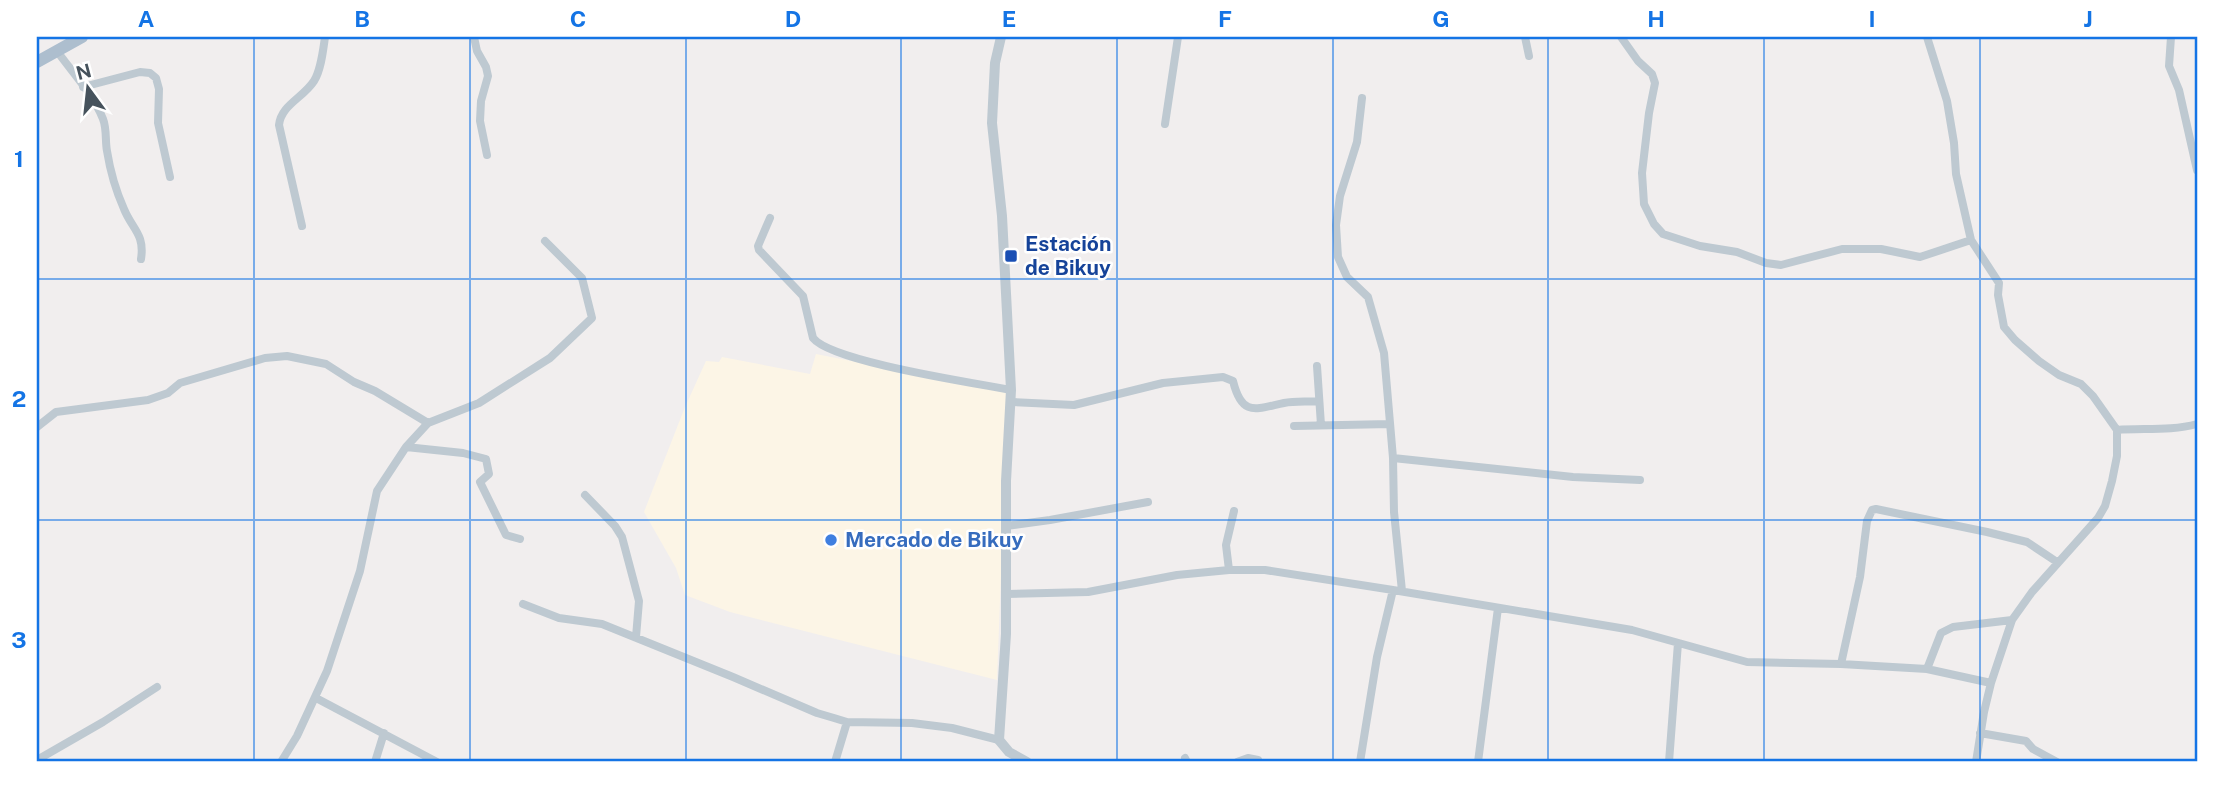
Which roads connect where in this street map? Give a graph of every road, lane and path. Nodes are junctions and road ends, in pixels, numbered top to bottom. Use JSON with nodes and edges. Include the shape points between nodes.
{"nodes":[{"id":1,"x":82,"y":37,"type":"edge"},
{"id":2,"x":325,"y":37,"type":"edge"},
{"id":3,"x":474,"y":37,"type":"edge"},
{"id":4,"x":1001,"y":37,"type":"edge"},
{"id":5,"x":1178,"y":37,"type":"edge"},
{"id":6,"x":1525,"y":37,"type":"edge"},
{"id":7,"x":1621,"y":37,"type":"edge"},
{"id":8,"x":1927,"y":37,"type":"edge"},
{"id":9,"x":2171,"y":37,"type":"edge"},
{"id":10,"x":57,"y":51,"type":"junction"},
{"id":11,"x":1530,"y":56,"type":"dead end"},
{"id":12,"x":37,"y":62,"type":"edge"},
{"id":13,"x":83,"y":87,"type":"junction"},
{"id":14,"x":1362,"y":98,"type":"dead end"},
{"id":15,"x":1165,"y":124,"type":"dead end"},
{"id":16,"x":487,"y":155,"type":"dead end"},
{"id":17,"x":2197,"y":170,"type":"edge"},
{"id":18,"x":170,"y":177,"type":"dead end"},
{"id":19,"x":770,"y":218,"type":"dead end"},
{"id":20,"x":302,"y":226,"type":"dead end"},
{"id":21,"x":1971,"y":240,"type":"junction"},
{"id":22,"x":545,"y":241,"type":"dead end"},
{"id":23,"x":141,"y":258,"type":"dead end"},
{"id":24,"x":1317,"y":366,"type":"dead end"},
{"id":25,"x":1011,"y":390,"type":"junction"},
{"id":26,"x":1318,"y":401,"type":"junction"},
{"id":27,"x":1011,"y":402,"type":"junction"},
{"id":28,"x":428,"y":423,"type":"junction"},
{"id":29,"x":1390,"y":424,"type":"junction"},
{"id":30,"x":2197,"y":424,"type":"edge"},
{"id":31,"x":1321,"y":425,"type":"junction"},
{"id":32,"x":1294,"y":426,"type":"dead end"},
{"id":33,"x":37,"y":427,"type":"edge"},
{"id":34,"x":2117,"y":430,"type":"junction"},
{"id":35,"x":406,"y":447,"type":"junction"},
{"id":36,"x":1393,"y":458,"type":"junction"},
{"id":37,"x":1640,"y":480,"type":"dead end"},
{"id":38,"x":584,"y":495,"type":"dead end"},
{"id":39,"x":1148,"y":502,"type":"dead end"},
{"id":40,"x":1234,"y":511,"type":"dead end"},
{"id":41,"x":1006,"y":526,"type":"junction"},
{"id":42,"x":520,"y":539,"type":"dead end"},
{"id":43,"x":2057,"y":562,"type":"junction"},
{"id":44,"x":1229,"y":570,"type":"junction"},
{"id":45,"x":1398,"y":590,"type":"junction"},
{"id":46,"x":1006,"y":594,"type":"junction"},
{"id":47,"x":523,"y":604,"type":"dead end"},
{"id":48,"x":1498,"y":608,"type":"junction"},
{"id":49,"x":2012,"y":620,"type":"junction"},
{"id":50,"x":635,"y":637,"type":"junction"},
{"id":51,"x":1678,"y":643,"type":"junction"},
{"id":52,"x":1841,"y":664,"type":"junction"},
{"id":53,"x":1927,"y":669,"type":"junction"},
{"id":54,"x":1991,"y":683,"type":"junction"},
{"id":55,"x":157,"y":687,"type":"dead end"},
{"id":56,"x":316,"y":698,"type":"junction"},
{"id":57,"x":847,"y":722,"type":"junction"},
{"id":58,"x":384,"y":733,"type":"junction"},
{"id":59,"x":1980,"y":733,"type":"junction"},
{"id":60,"x":999,"y":740,"type":"junction"},
{"id":61,"x":1009,"y":757,"type":"edge"},
{"id":62,"x":37,"y":760,"type":"edge"},
{"id":63,"x":1258,"y":760,"type":"dead end"},
{"id":64,"x":281,"y":762,"type":"edge"},
{"id":65,"x":375,"y":762,"type":"edge"},
{"id":66,"x":437,"y":762,"type":"edge"},
{"id":67,"x":835,"y":762,"type":"edge"},
{"id":68,"x":1027,"y":762,"type":"edge"},
{"id":69,"x":1237,"y":762,"type":"edge"},
{"id":70,"x":1360,"y":762,"type":"edge"},
{"id":71,"x":1478,"y":762,"type":"edge"},
{"id":72,"x":1670,"y":762,"type":"edge"},
{"id":73,"x":1976,"y":762,"type":"edge"},
{"id":74,"x":2057,"y":762,"type":"edge"}],
"edges":[{"from":1,"to":10,"type":"main road"},
{"from":2,"to":20,"type":"street","via":[[318,75],[280,115]]},
{"from":3,"to":16,"type":"street","via":[[488,76],[480,121]]},
{"from":4,"to":25,"type":"street","via":[[992,123]]},
{"from":5,"to":15,"type":"street"},
{"from":6,"to":11,"type":"street"},
{"from":7,"to":21,"type":"street","via":[[1656,83],[1643,193],[1654,224],[1664,234],[1782,265],[1842,249],[1881,249],[1920,257]]},
{"from":8,"to":21,"type":"street","via":[[1947,101],[1955,174]]},
{"from":9,"to":17,"type":"street","via":[[2169,66]]},
{"from":10,"to":12,"type":"main road"},
{"from":10,"to":13,"type":"street"},
{"from":13,"to":18,"type":"street","via":[[139,72],[156,78],[158,123]]},
{"from":13,"to":23,"type":"street","via":[[103,120],[117,190],[143,245]]},
{"from":14,"to":29,"type":"street","via":[[1357,142],[1340,196],[1338,257],[1347,277],[1368,297],[1373,313],[1384,353]]},
{"from":19,"to":25,"type":"street","via":[[759,250],[803,296],[817,343],[847,356]]},
{"from":21,"to":34,"type":"street","via":[[1998,283],[2004,327],[2039,361],[2081,384]]},
{"from":22,"to":28,"type":"street","via":[[582,278],[592,317],[539,365],[479,403]]},
{"from":24,"to":26,"type":"street"},
{"from":25,"to":27,"type":"street"},
{"from":26,"to":27,"type":"street","via":[[1258,410],[1244,406],[1233,381],[1223,377],[1163,383],[1074,405]]},
{"from":26,"to":31,"type":"street"},
{"from":27,"to":41,"type":"street"},
{"from":28,"to":33,"type":"street","via":[[326,364],[287,356],[180,383],[148,400],[56,412]]},
{"from":28,"to":35,"type":"street"},
{"from":29,"to":31,"type":"street"},
{"from":29,"to":36,"type":"street"},
{"from":30,"to":34,"type":"street","via":[[2179,429]]},
{"from":31,"to":32,"type":"street"},
{"from":34,"to":43,"type":"street","via":[[2117,456],[2105,506],[2088,532]]},
{"from":35,"to":42,"type":"street","via":[[486,459],[489,474],[480,482],[506,535]]},
{"from":35,"to":56,"type":"street","via":[[377,491],[360,570]]},
{"from":36,"to":37,"type":"street"},
{"from":36,"to":45,"type":"street"},
{"from":38,"to":50,"type":"street","via":[[622,537],[639,601]]},
{"from":39,"to":41,"type":"street"},
{"from":40,"to":44,"type":"street","via":[[1226,545]]},
{"from":41,"to":46,"type":"street"},
{"from":43,"to":49,"type":"street"},
{"from":43,"to":52,"type":"street","via":[[2027,542],[1872,510]]},
{"from":44,"to":45,"type":"street","via":[[1265,570]]},
{"from":44,"to":46,"type":"street","via":[[1088,592]]},
{"from":45,"to":48,"type":"street"},
{"from":45,"to":70,"type":"street","via":[[1377,657]]},
{"from":46,"to":60,"type":"street"},
{"from":47,"to":50,"type":"street"},
{"from":48,"to":51,"type":"street","via":[[1632,630]]},
{"from":48,"to":71,"type":"street"},
{"from":49,"to":53,"type":"street","via":[[1953,627],[1941,634]]},
{"from":49,"to":54,"type":"street"},
{"from":50,"to":57,"type":"street"},
{"from":51,"to":52,"type":"street","via":[[1746,662]]},
{"from":51,"to":72,"type":"street"},
{"from":52,"to":53,"type":"street"},
{"from":53,"to":54,"type":"street"},
{"from":54,"to":59,"type":"street"},
{"from":55,"to":62,"type":"street"},
{"from":56,"to":58,"type":"street"},
{"from":56,"to":64,"type":"street"},
{"from":57,"to":60,"type":"street","via":[[912,723]]},
{"from":57,"to":67,"type":"street"},
{"from":58,"to":65,"type":"street"},
{"from":58,"to":66,"type":"street"},
{"from":59,"to":73,"type":"street"},
{"from":59,"to":74,"type":"street","via":[[2026,741]]},
{"from":60,"to":61,"type":"street"},
{"from":61,"to":68,"type":"street"},
{"from":63,"to":69,"type":"street"}]}
